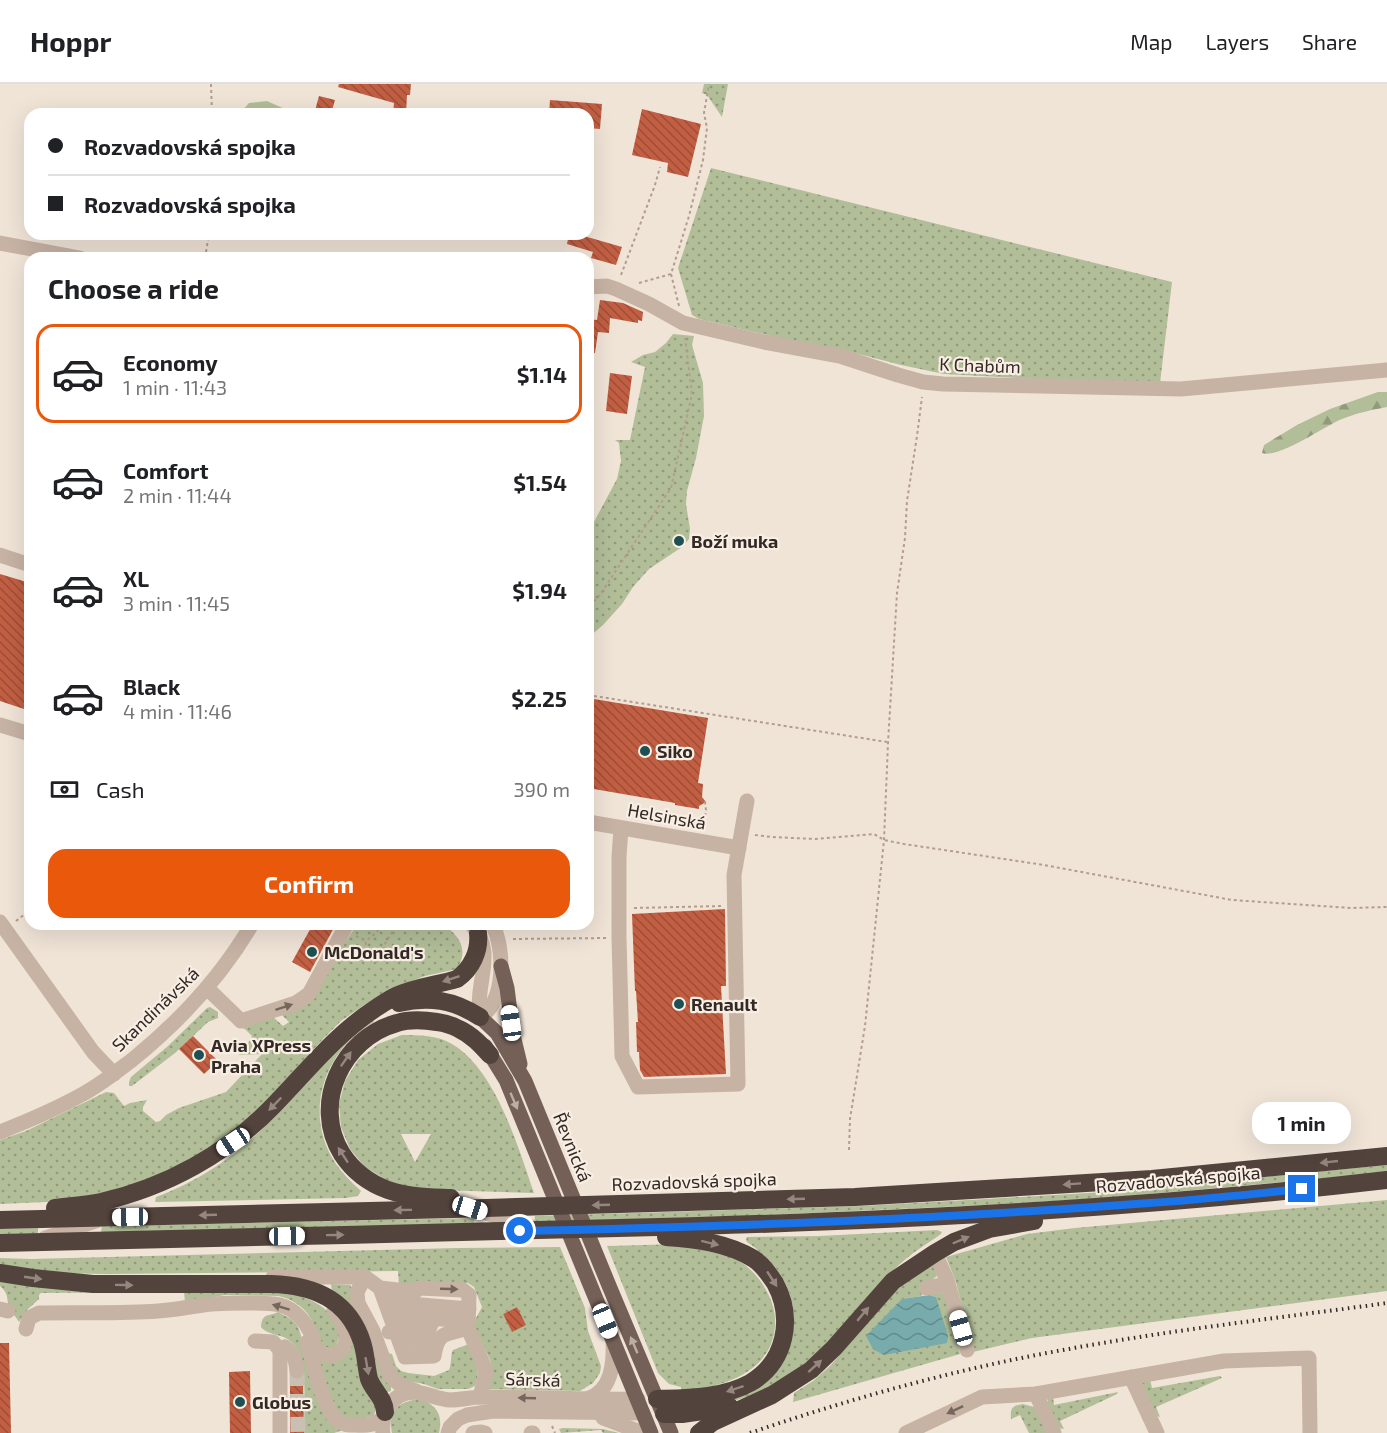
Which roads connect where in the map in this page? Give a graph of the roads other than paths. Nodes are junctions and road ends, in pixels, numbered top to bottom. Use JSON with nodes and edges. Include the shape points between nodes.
{"nodes":[{"id":1,"x":0,"y":243,"type":"edge"},
{"id":2,"x":48,"y":252,"type":"edge"},
{"id":3,"x":594,"y":286,"type":"edge"},
{"id":4,"x":1387,"y":370,"type":"edge"},
{"id":5,"x":0,"y":555,"type":"edge"},
{"id":6,"x":24,"y":563,"type":"edge"},
{"id":7,"x":0,"y":725,"type":"edge"},
{"id":8,"x":24,"y":732,"type":"edge"},
{"id":9,"x":747,"y":801,"type":"dead end"},
{"id":10,"x":594,"y":823,"type":"edge"},
{"id":11,"x":621,"y":828,"type":"junction"},
{"id":12,"x":739,"y":848,"type":"junction"},
{"id":13,"x":5,"y":924,"type":"edge"},
{"id":14,"x":248,"y":930,"type":"edge"},
{"id":15,"x":348,"y":930,"type":"edge"},
{"id":16,"x":480,"y":930,"type":"edge"},
{"id":17,"x":480,"y":930,"type":"edge"},
{"id":18,"x":492,"y":930,"type":"edge"},
{"id":19,"x":504,"y":930,"type":"edge"},
{"id":20,"x":501,"y":958,"type":"junction"},
{"id":21,"x":207,"y":988,"type":"junction"},
{"id":22,"x":376,"y":1008,"type":"junction"},
{"id":23,"x":480,"y":1017,"type":"junction"},
{"id":24,"x":450,"y":1025,"type":"junction"},
{"id":25,"x":490,"y":1055,"type":"junction"},
{"id":26,"x":114,"y":1074,"type":"junction"},
{"id":27,"x":525,"y":1081,"type":"junction"},
{"id":28,"x":0,"y":1132,"type":"edge"},
{"id":29,"x":1387,"y":1156,"type":"edge"},
{"id":30,"x":1387,"y":1180,"type":"edge"},
{"id":31,"x":1151,"y":1203,"type":"junction"},
{"id":32,"x":566,"y":1206,"type":"junction"},
{"id":33,"x":539,"y":1207,"type":"junction"},
{"id":34,"x":470,"y":1208,"type":"junction"},
{"id":35,"x":0,"y":1215,"type":"edge"},
{"id":36,"x":108,"y":1217,"type":"junction"},
{"id":37,"x":33,"y":1219,"type":"junction"},
{"id":38,"x":0,"y":1220,"type":"edge"},
{"id":39,"x":506,"y":1220,"type":"junction"},
{"id":40,"x":71,"y":1230,"type":"junction"},
{"id":41,"x":569,"y":1230,"type":"junction"},
{"id":42,"x":543,"y":1231,"type":"junction"},
{"id":43,"x":473,"y":1232,"type":"junction"},
{"id":44,"x":107,"y":1240,"type":"junction"},
{"id":45,"x":34,"y":1242,"type":"junction"},
{"id":46,"x":0,"y":1243,"type":"edge"},
{"id":47,"x":935,"y":1253,"type":"junction"},
{"id":48,"x":0,"y":1273,"type":"edge"},
{"id":49,"x":365,"y":1277,"type":"junction"},
{"id":50,"x":241,"y":1284,"type":"junction"},
{"id":51,"x":948,"y":1284,"type":"junction"},
{"id":52,"x":290,"y":1285,"type":"junction"},
{"id":53,"x":927,"y":1288,"type":"dead end"},
{"id":54,"x":426,"y":1306,"type":"junction"},
{"id":55,"x":390,"y":1315,"type":"junction"},
{"id":56,"x":468,"y":1319,"type":"junction"},
{"id":57,"x":302,"y":1321,"type":"junction"},
{"id":58,"x":26,"y":1329,"type":"dead end"},
{"id":59,"x":376,"y":1339,"type":"junction"},
{"id":60,"x":255,"y":1341,"type":"dead end"},
{"id":61,"x":613,"y":1341,"type":"junction"},
{"id":62,"x":280,"y":1350,"type":"junction"},
{"id":63,"x":967,"y":1350,"type":"dead end"},
{"id":64,"x":297,"y":1371,"type":"tunnel mouth"},
{"id":65,"x":1131,"y":1377,"type":"junction"},
{"id":66,"x":423,"y":1394,"type":"junction"},
{"id":67,"x":1036,"y":1394,"type":"junction"},
{"id":68,"x":480,"y":1397,"type":"junction"},
{"id":69,"x":757,"y":1402,"type":"junction"},
{"id":70,"x":587,"y":1406,"type":"junction"},
{"id":71,"x":640,"y":1406,"type":"junction"},
{"id":72,"x":660,"y":1407,"type":"junction"},
{"id":73,"x":384,"y":1421,"type":"edge"},
{"id":74,"x":280,"y":1433,"type":"edge"},
{"id":75,"x":447,"y":1433,"type":"edge"},
{"id":76,"x":473,"y":1433,"type":"edge"},
{"id":77,"x":485,"y":1433,"type":"edge"},
{"id":78,"x":643,"y":1433,"type":"edge"},
{"id":79,"x":651,"y":1433,"type":"edge"},
{"id":80,"x":671,"y":1433,"type":"edge"},
{"id":81,"x":699,"y":1433,"type":"edge"},
{"id":82,"x":906,"y":1433,"type":"edge"},
{"id":83,"x":1054,"y":1433,"type":"edge"},
{"id":84,"x":1157,"y":1433,"type":"edge"},
{"id":85,"x":1310,"y":1433,"type":"edge"}],
"edges":[{"from":1,"to":2,"type":"street"},
{"from":3,"to":4,"type":"street","name":"K Chabům","via":[[607,286],[683,323],[840,356],[923,382],[1181,389]]},
{"from":5,"to":6,"type":"street"},
{"from":7,"to":8,"type":"street"},
{"from":9,"to":12,"type":"street"},
{"from":10,"to":11,"type":"street","name":"Helsinská"},
{"from":11,"to":12,"type":"street","name":"Helsinská"},
{"from":11,"to":12,"type":"street","via":[[622,1056],[638,1088],[738,1084],[734,875]]},
{"from":13,"to":26,"type":"street","via":[[93,1052]]},
{"from":14,"to":21,"type":"street","name":"Skandinávská"},
{"from":21,"to":15,"type":"street","one_way":true,"via":[[241,1021],[296,1003],[309,994]]},
{"from":16,"to":22,"type":"highway","one_way":true,"via":[[476,955],[461,976],[404,992]]},
{"from":17,"to":23,"type":"street","via":[[485,957]]},
{"from":18,"to":20,"type":"street","via":[[496,931]]},
{"from":19,"to":20,"type":"street"},
{"from":20,"to":23,"type":"street","via":[[495,1000]]},
{"from":20,"to":27,"type":"main road"},
{"from":21,"to":26,"type":"street","name":"Skandinávská","via":[[149,1046]]},
{"from":22,"to":23,"type":"highway","via":[[436,1000],[465,1007]]},
{"from":22,"to":35,"type":"highway","one_way":true,"via":[[334,1041],[247,1131],[184,1172],[140,1191],[98,1202]]},
{"from":23,"to":24,"type":"highway"},
{"from":23,"to":25,"type":"main road","name":"Řevnická"},
{"from":23,"to":27,"type":"main road","name":"Řevnická","via":[[497,1033]]},
{"from":24,"to":25,"type":"highway","via":[[474,1039]]},
{"from":32,"to":24,"type":"highway","one_way":true,"via":[[399,1193],[362,1176],[342,1153],[333,1132],[330,1104],[336,1077],[352,1050],[394,1023],[422,1020]]},
{"from":25,"to":61,"type":"main road","name":"Řevnická","one_way":true,"via":[[506,1080]]},
{"from":26,"to":28,"type":"street","name":"Skandinávská","via":[[85,1093]]},
{"from":72,"to":27,"type":"main road","name":"Řevnická","one_way":true},
{"from":29,"to":32,"type":"highway","name":"Rozvadovská spojka","one_way":true,"via":[[1006,1188]]},
{"from":30,"to":31,"type":"highway","name":"Rozvadovská spojka"},
{"from":31,"to":41,"type":"highway","name":"Rozvadovská spojka","via":[[855,1221]]},
{"from":47,"to":31,"type":"highway","one_way":true,"via":[[954,1242],[1002,1227]]},
{"from":32,"to":33,"type":"highway","name":"Rozvadovská spojka"},
{"from":33,"to":34,"type":"highway","name":"Rozvadovská spojka"},
{"from":33,"to":39,"type":"street"},
{"from":34,"to":36,"type":"highway","name":"Rozvadovská spojka","one_way":true},
{"from":34,"to":39,"type":"street"},
{"from":36,"to":37,"type":"highway","name":"Rozvadovská spojka"},
{"from":36,"to":40,"type":"street"},
{"from":37,"to":38,"type":"highway","name":"Rozvadovská spojka"},
{"from":37,"to":40,"type":"street"},
{"from":39,"to":42,"type":"street"},
{"from":39,"to":43,"type":"street"},
{"from":40,"to":44,"type":"street"},
{"from":40,"to":45,"type":"street"},
{"from":41,"to":42,"type":"highway","name":"Rozvadovská spojka"},
{"from":41,"to":72,"type":"highway","one_way":true,"via":[[691,1239],[720,1245],[756,1261],[779,1292],[786,1318],[785,1334],[778,1354],[760,1376],[744,1386],[679,1399]]},
{"from":42,"to":43,"type":"highway","name":"Rozvadovská spojka"},
{"from":44,"to":43,"type":"highway","name":"Rozvadovská spojka","one_way":true},
{"from":44,"to":45,"type":"highway","name":"Rozvadovská spojka"},
{"from":45,"to":46,"type":"highway","name":"Rozvadovská spojka"},
{"from":47,"to":51,"type":"street"},
{"from":69,"to":47,"type":"highway","one_way":true,"via":[[811,1370],[893,1281]]},
{"from":48,"to":50,"type":"highway","one_way":true,"via":[[93,1284]]},
{"from":49,"to":50,"type":"street","via":[[269,1277]]},
{"from":49,"to":55,"type":"street"},
{"from":49,"to":59,"type":"street","via":[[357,1292],[358,1302]]},
{"from":50,"to":52,"type":"highway"},
{"from":51,"to":53,"type":"street"},
{"from":51,"to":63,"type":"street"},
{"from":52,"to":57,"type":"street","via":[[315,1296],[336,1314],[346,1332],[343,1349],[332,1355],[321,1353]]},
{"from":52,"to":73,"type":"highway","one_way":true,"via":[[329,1298],[351,1319],[362,1343],[370,1381],[383,1400]]},
{"from":54,"to":55,"type":"street"},
{"from":54,"to":55,"type":"street"},
{"from":54,"to":56,"type":"street"},
{"from":54,"to":56,"type":"street","one_way":true,"via":[[418,1288],[463,1290],[469,1294]]},
{"from":55,"to":56,"type":"street","via":[[436,1343],[440,1336]]},
{"from":55,"to":59,"type":"street"},
{"from":56,"to":68,"type":"street","via":[[486,1371]]},
{"from":57,"to":58,"type":"street","one_way":true,"via":[[280,1305],[219,1304],[159,1311],[39,1313],[29,1318]]},
{"from":57,"to":73,"type":"street","via":[[332,1416],[349,1425]]},
{"from":59,"to":66,"type":"street","via":[[390,1376],[400,1385]]},
{"from":60,"to":62,"type":"street","via":[[273,1342]]},
{"from":61,"to":70,"type":"street","via":[[609,1379]]},
{"from":61,"to":71,"type":"main road","name":"Řevnická"},
{"from":62,"to":64,"type":"street","via":[[285,1347],[291,1351]]},
{"from":62,"to":74,"type":"street"},
{"from":65,"to":67,"type":"street"},
{"from":65,"to":84,"type":"street"},
{"from":65,"to":85,"type":"street","via":[[1224,1361],[1309,1358]]},
{"from":66,"to":68,"type":"street","name":"Sárská","via":[[448,1400]]},
{"from":66,"to":73,"type":"street","name":"Sárská","via":[[400,1395],[391,1402]]},
{"from":66,"to":75,"type":"street","name":"Sárská","via":[[443,1407]]},
{"from":67,"to":82,"type":"street","one_way":true,"via":[[982,1397]]},
{"from":67,"to":83,"type":"street"},
{"from":70,"to":68,"type":"street","name":"Sárská","one_way":true},
{"from":69,"to":72,"type":"highway","via":[[682,1414]]},
{"from":69,"to":81,"type":"highway","via":[[713,1422]]},
{"from":70,"to":71,"type":"street","name":"Sárská"},
{"from":70,"to":75,"type":"street","name":"Sárská","via":[[480,1412],[458,1419]]},
{"from":70,"to":78,"type":"street"},
{"from":71,"to":72,"type":"main road"},
{"from":71,"to":79,"type":"main road","name":"Řevnická"},
{"from":72,"to":80,"type":"main road","name":"Řevnická"},
{"from":76,"to":77,"type":"street"}]}
